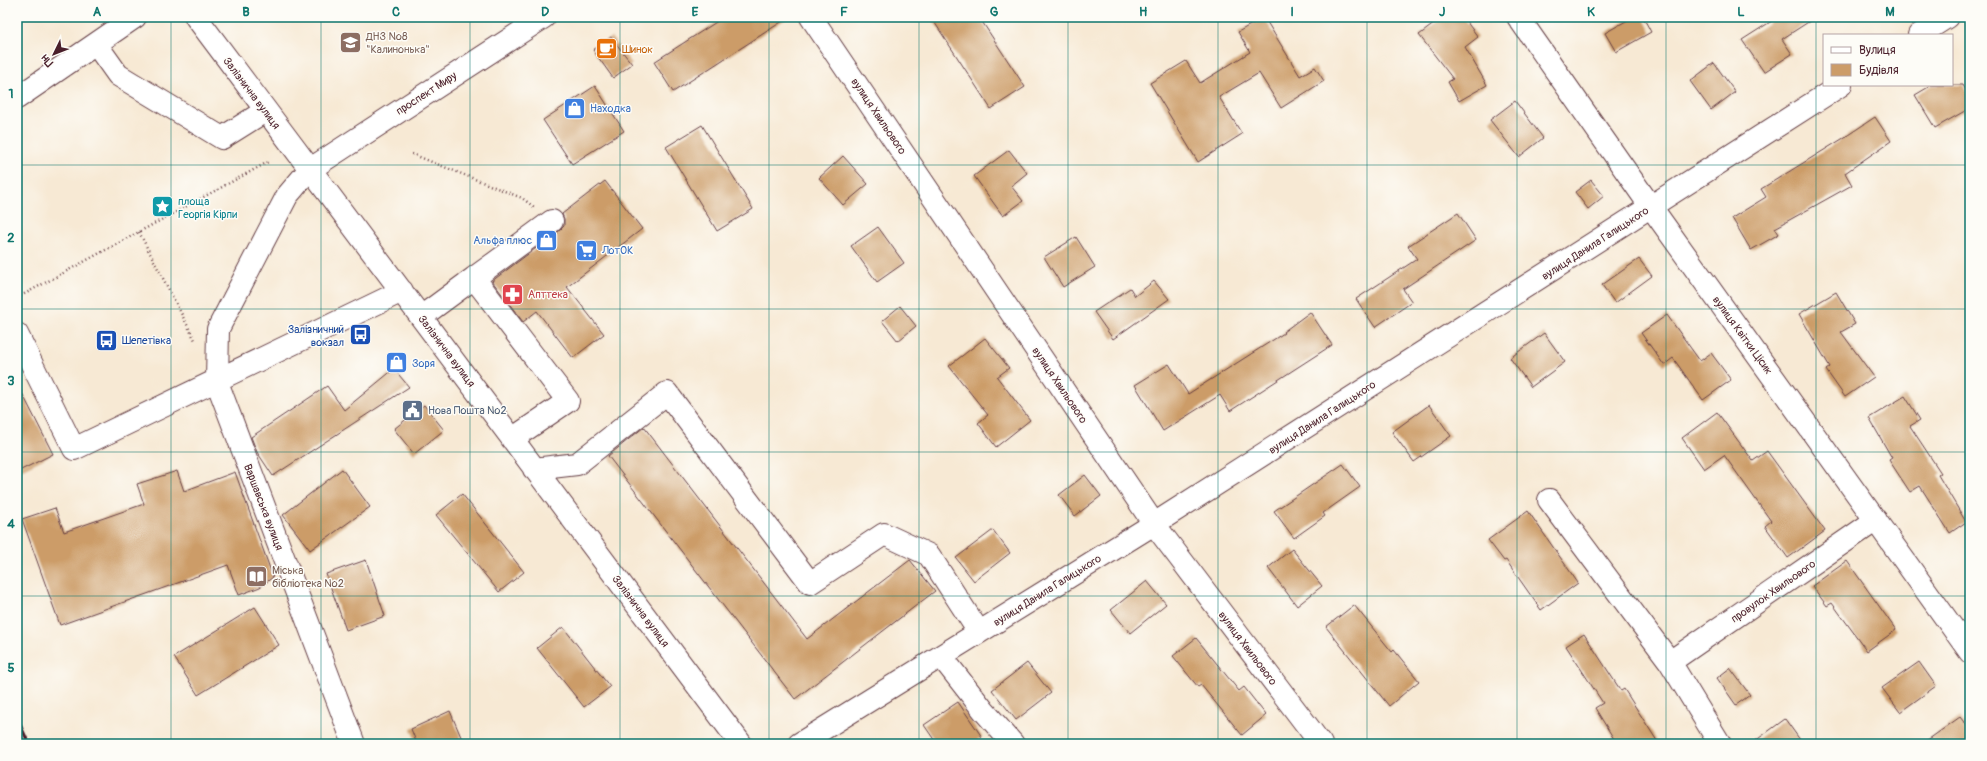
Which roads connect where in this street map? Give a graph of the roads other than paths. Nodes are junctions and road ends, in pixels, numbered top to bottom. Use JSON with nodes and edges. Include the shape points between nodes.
{"nodes":[{"id":1,"x":135,"y":17,"type":"edge"},
{"id":2,"x":196,"y":17,"type":"edge"},
{"id":3,"x":544,"y":17,"type":"edge"},
{"id":4,"x":811,"y":17,"type":"edge"},
{"id":5,"x":1518,"y":17,"type":"edge"},
{"id":6,"x":1946,"y":17,"type":"edge"},
{"id":7,"x":1920,"y":34,"type":"edge"},
{"id":8,"x":96,"y":44,"type":"junction"},
{"id":9,"x":1839,"y":86,"type":"edge"},
{"id":10,"x":17,"y":98,"type":"edge"},
{"id":11,"x":265,"y":111,"type":"junction"},
{"id":12,"x":309,"y":170,"type":"junction"},
{"id":13,"x":1651,"y":207,"type":"junction"},
{"id":14,"x":552,"y":221,"type":"road end"},
{"id":15,"x":474,"y":278,"type":"junction"},
{"id":16,"x":402,"y":291,"type":"junction"},
{"id":17,"x":421,"y":317,"type":"junction"},
{"id":18,"x":17,"y":334,"type":"edge"},
{"id":19,"x":217,"y":382,"type":"junction"},
{"id":20,"x":512,"y":440,"type":"junction"},
{"id":21,"x":534,"y":469,"type":"junction"},
{"id":22,"x":1549,"y":500,"type":"dead end"},
{"id":23,"x":1876,"y":520,"type":"junction"},
{"id":24,"x":1154,"y":524,"type":"junction"},
{"id":25,"x":979,"y":632,"type":"junction"},
{"id":26,"x":1970,"y":652,"type":"edge"},
{"id":27,"x":941,"y":656,"type":"junction"},
{"id":28,"x":1670,"y":662,"type":"junction"},
{"id":29,"x":354,"y":744,"type":"edge"},
{"id":30,"x":741,"y":744,"type":"edge"},
{"id":31,"x":799,"y":744,"type":"edge"},
{"id":32,"x":1013,"y":744,"type":"edge"},
{"id":33,"x":1321,"y":744,"type":"edge"},
{"id":34,"x":1720,"y":744,"type":"edge"}],
"edges":[{"from":1,"to":8,"type":"street"},
{"from":2,"to":11,"type":"street","name":"Залізнична вулиця"},
{"from":3,"to":12,"type":"street","name":"проспект Миру"},
{"from":4,"to":24,"type":"street","name":"вулиця Хвильового"},
{"from":5,"to":13,"type":"street","name":"вулиця Квітки Цісик"},
{"from":6,"to":7,"type":"street"},
{"from":8,"to":10,"type":"street"},
{"from":8,"to":11,"type":"street","via":[[118,75],[222,138]]},
{"from":9,"to":13,"type":"street","name":"вулиця Данила Галицького"},
{"from":11,"to":12,"type":"street","name":"Залізнична вулиця"},
{"from":12,"to":16,"type":"street","name":"Залізнична вулиця"},
{"from":12,"to":19,"type":"street","name":"проспект Миру","via":[[287,196],[218,329]]},
{"from":13,"to":23,"type":"street","name":"вулиця Квітки Цісик"},
{"from":13,"to":24,"type":"street","name":"вулиця Данила Галицького"},
{"from":14,"to":15,"type":"street"},
{"from":15,"to":17,"type":"street"},
{"from":15,"to":20,"type":"street","via":[[568,401]]},
{"from":16,"to":17,"type":"street","name":"Залізнична вулиця"},
{"from":16,"to":19,"type":"street"},
{"from":17,"to":20,"type":"street","name":"Залізнична вулиця"},
{"from":18,"to":19,"type":"street","via":[[74,449]]},
{"from":19,"to":29,"type":"street","name":"Варшавська вулиця"},
{"from":20,"to":21,"type":"street","name":"Залізнична вулиця"},
{"from":21,"to":25,"type":"street","via":[[577,464],[667,393],[810,583],[884,534],[929,555]]},
{"from":21,"to":30,"type":"street","name":"Залізнична вулиця"},
{"from":22,"to":28,"type":"street"},
{"from":23,"to":26,"type":"street","name":"вулиця Квітки Цісик"},
{"from":23,"to":28,"type":"street","name":"провулок Хвильового"},
{"from":24,"to":25,"type":"street","name":"вулиця Данила Галицького"},
{"from":24,"to":33,"type":"street","name":"вулиця Хвильового"},
{"from":25,"to":27,"type":"street","name":"вулиця Данила Галицького"},
{"from":27,"to":31,"type":"street","name":"вулиця Данила Галицького"},
{"from":27,"to":32,"type":"street"},
{"from":28,"to":34,"type":"street"}]}
